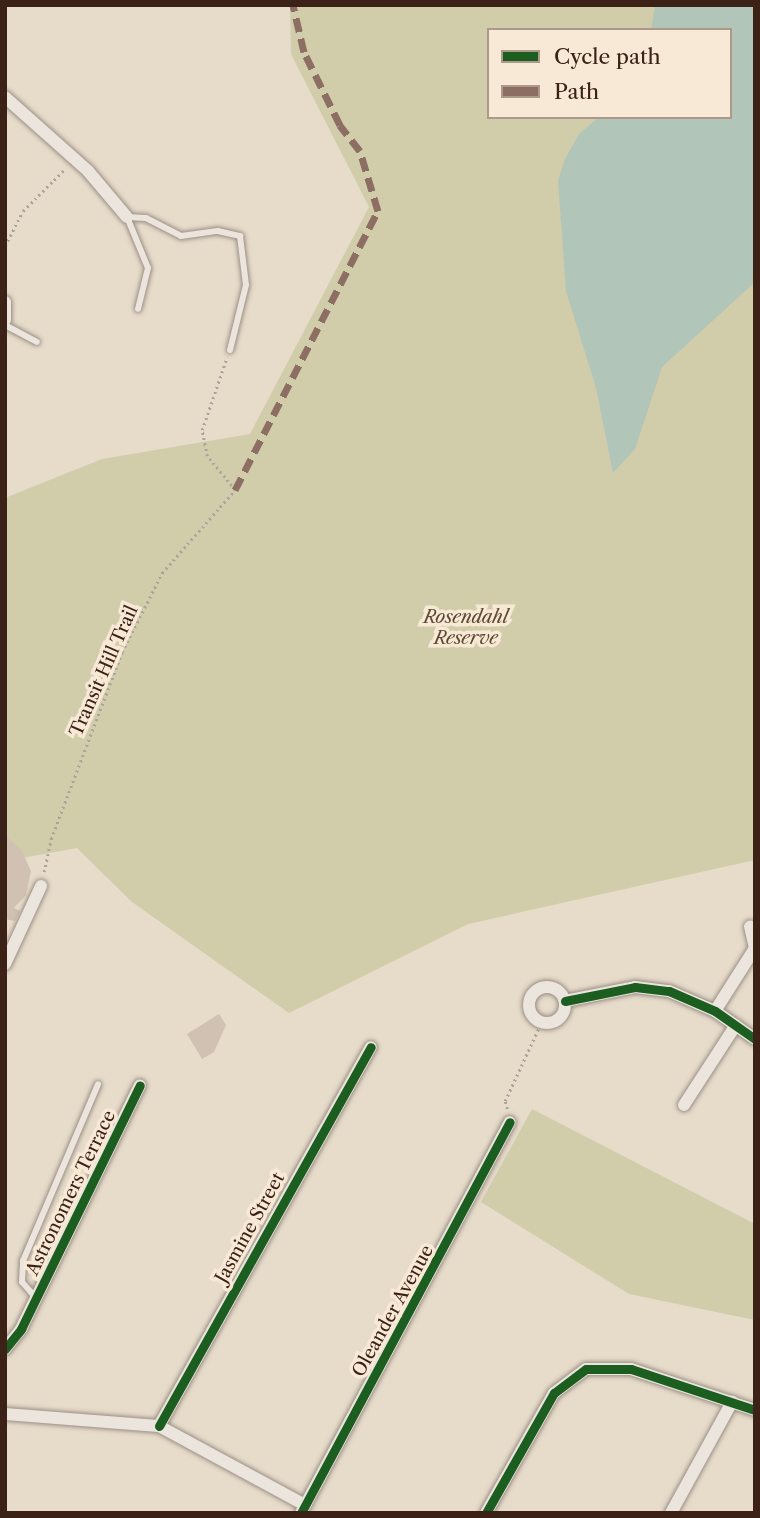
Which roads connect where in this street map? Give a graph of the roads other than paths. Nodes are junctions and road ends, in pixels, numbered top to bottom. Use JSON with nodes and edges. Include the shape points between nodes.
{"nodes":[{"id":1,"x":5,"y":97,"type":"edge"},
{"id":2,"x":127,"y":217,"type":"junction"},
{"id":3,"x":5,"y":302,"type":"edge"},
{"id":4,"x":138,"y":309,"type":"dead end"},
{"id":5,"x":5,"y":320,"type":"edge"},
{"id":6,"x":5,"y":326,"type":"edge"},
{"id":7,"x":37,"y":342,"type":"dead end"},
{"id":8,"x":230,"y":350,"type":"road end"},
{"id":9,"x":41,"y":886,"type":"road end"},
{"id":10,"x":750,"y":927,"type":"dead end"},
{"id":11,"x":5,"y":964,"type":"edge"},
{"id":12,"x":565,"y":1001,"type":"junction"},
{"id":13,"x":715,"y":1011,"type":"junction"},
{"id":14,"x":736,"y":1025,"type":"junction"},
{"id":15,"x":755,"y":1039,"type":"edge"},
{"id":16,"x":371,"y":1047,"type":"dead end"},
{"id":17,"x":98,"y":1084,"type":"dead end"},
{"id":18,"x":140,"y":1085,"type":"dead end"},
{"id":19,"x":684,"y":1105,"type":"dead end"},
{"id":20,"x":510,"y":1122,"type":"road end"},
{"id":21,"x":36,"y":1298,"type":"junction"},
{"id":22,"x":5,"y":1349,"type":"edge"},
{"id":23,"x":732,"y":1402,"type":"junction"},
{"id":24,"x":755,"y":1410,"type":"edge"},
{"id":25,"x":5,"y":1414,"type":"edge"},
{"id":26,"x":159,"y":1426,"type":"junction"},
{"id":27,"x":303,"y":1509,"type":"edge"},
{"id":28,"x":486,"y":1513,"type":"edge"},
{"id":29,"x":671,"y":1513,"type":"edge"}],
"edges":[{"from":1,"to":2,"type":"street","via":[[73,157]]},
{"from":2,"to":4,"type":"lane","via":[[148,268]]},
{"from":2,"to":8,"type":"lane","via":[[146,218],[181,236],[218,231],[240,236],[246,285]]},
{"from":3,"to":5,"type":"street"},
{"from":6,"to":7,"type":"lane"},
{"from":9,"to":11,"type":"street"},
{"from":10,"to":13,"type":"street","via":[[755,948]]},
{"from":12,"to":12,"type":"street","via":[[547,987],[532,995],[530,1011],[541,1023],[556,1021]]},
{"from":12,"to":13,"type":"street","via":[[644,987],[669,991]]},
{"from":13,"to":14,"type":"street"},
{"from":14,"to":15,"type":"street"},
{"from":14,"to":19,"type":"street"},
{"from":16,"to":26,"type":"street","name":"Jasmine Street"},
{"from":17,"to":21,"type":"lane","via":[[23,1261],[22,1282]]},
{"from":18,"to":21,"type":"street","name":"Astronomers Terrace"},
{"from":20,"to":27,"type":"street","name":"Oleander Avenue"},
{"from":21,"to":22,"type":"street","name":"Astronomers Terrace"},
{"from":23,"to":24,"type":"street"},
{"from":23,"to":28,"type":"street","via":[[615,1366],[573,1374],[533,1425]]},
{"from":23,"to":29,"type":"street"},
{"from":25,"to":26,"type":"street"},
{"from":26,"to":27,"type":"street"}]}
